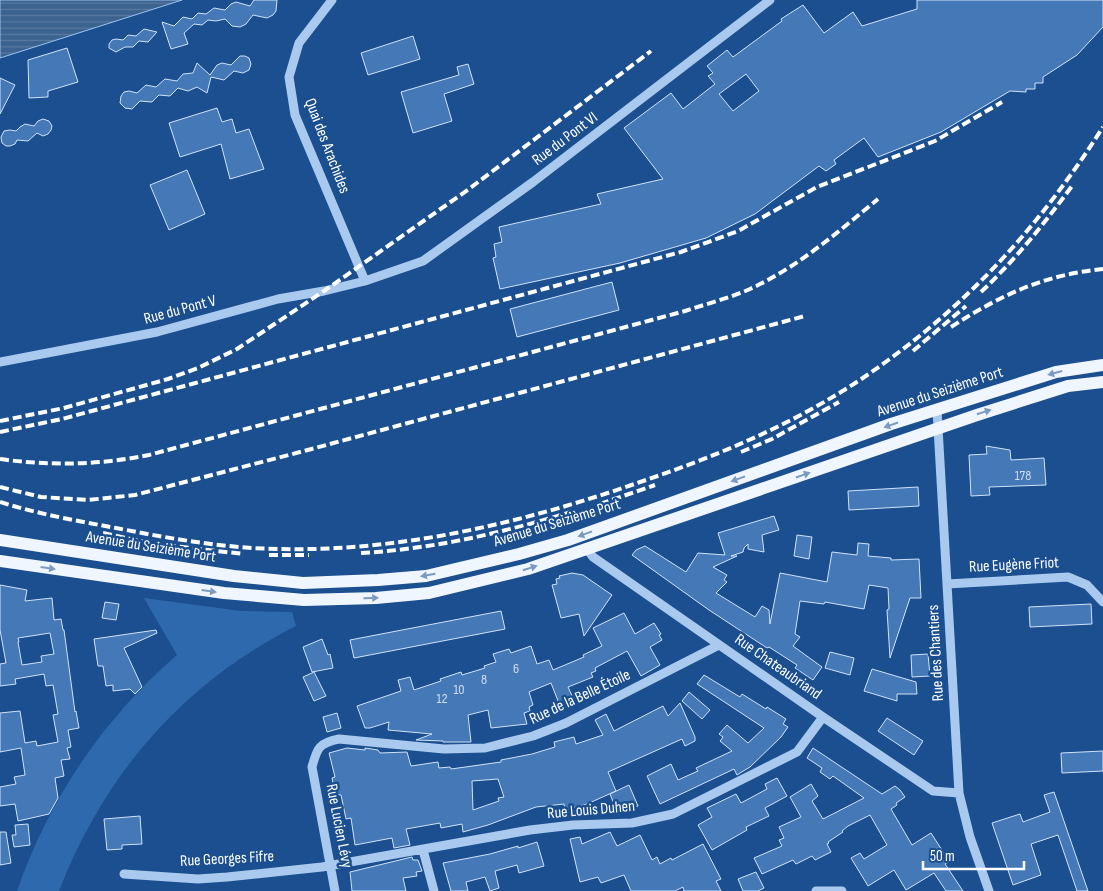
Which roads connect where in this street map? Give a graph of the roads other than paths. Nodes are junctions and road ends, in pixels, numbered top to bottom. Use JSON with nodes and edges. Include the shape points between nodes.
{"nodes":[{"id":1,"x":332,"y":0,"type":"edge"},
{"id":2,"x":770,"y":0,"type":"edge"},
{"id":3,"x":365,"y":281,"type":"junction"},
{"id":4,"x":0,"y":362,"type":"edge"},
{"id":5,"x":1103,"y":365,"type":"edge"},
{"id":6,"x":1103,"y":382,"type":"edge"},
{"id":7,"x":937,"y":410,"type":"junction"},
{"id":8,"x":938,"y":428,"type":"junction"},
{"id":9,"x":0,"y":540,"type":"edge"},
{"id":10,"x":587,"y":549,"type":"junction"},
{"id":11,"x":0,"y":561,"type":"edge"},
{"id":12,"x":947,"y":584,"type":"junction"},
{"id":13,"x":1103,"y":602,"type":"edge"},
{"id":14,"x":719,"y":645,"type":"junction"},
{"id":15,"x":824,"y":717,"type":"junction"},
{"id":16,"x":312,"y":768,"type":"joint"},
{"id":17,"x":959,"y":792,"type":"junction"},
{"id":18,"x":423,"y":850,"type":"junction"},
{"id":19,"x":331,"y":866,"type":"junction"},
{"id":20,"x":124,"y":874,"type":"dead end"},
{"id":21,"x":336,"y":891,"type":"edge"},
{"id":22,"x":434,"y":891,"type":"edge"},
{"id":23,"x":816,"y":891,"type":"edge"},
{"id":24,"x":842,"y":891,"type":"edge"},
{"id":25,"x":989,"y":891,"type":"edge"}],
"edges":[{"from":1,"to":3,"type":"street","name":"Quai des Arachides","via":[[299,43],[289,77],[295,115]]},
{"from":2,"to":3,"type":"street","name":"Rue du Pont VI","via":[[446,246],[423,261]]},
{"from":3,"to":4,"type":"street","name":"Rue du Pont V","via":[[278,299],[157,332]]},
{"from":5,"to":7,"type":"main road","name":"Avenue du Seizième Port","one_way":true,"via":[[1056,372]]},
{"from":8,"to":6,"type":"main road","name":"Avenue du Seizième Port","one_way":true,"via":[[1068,386]]},
{"from":7,"to":8,"type":"street","name":"Rue des Chantiers"},
{"from":7,"to":9,"type":"main road","name":"Avenue du Seizième Port","one_way":true,"via":[[568,540],[426,576],[303,583],[234,576]]},
{"from":10,"to":8,"type":"main road","name":"Avenue du Seizième Port","one_way":true},
{"from":8,"to":12,"type":"street","name":"Rue des Chantiers"},
{"from":11,"to":10,"type":"main road","name":"Avenue du Seizième Port","one_way":true,"via":[[224,593],[304,600],[429,593],[528,569]]},
{"from":10,"to":14,"type":"street","name":"Rue Chateaubriand","via":[[593,557]]},
{"from":12,"to":13,"type":"street","name":"Rue Eugène Friot","via":[[1068,577],[1087,585]]},
{"from":12,"to":17,"type":"street","name":"Rue des Chantiers"},
{"from":14,"to":15,"type":"street","name":"Rue Chateaubriand"},
{"from":14,"to":16,"type":"street","name":"Rue de la Belle Étoile","via":[[566,723],[533,736],[485,748],[452,749],[338,740],[326,742],[316,752]]},
{"from":15,"to":17,"type":"street","name":"Rue Chateaubriand","via":[[934,791]]},
{"from":15,"to":18,"type":"street","name":"Rue Louis Duhen","via":[[797,752],[673,814],[632,823],[530,830]]},
{"from":16,"to":19,"type":"street","name":"Rue Lucien Lévy"},
{"from":17,"to":25,"type":"street","name":"Rue des Chantiers","via":[[970,837]]},
{"from":18,"to":19,"type":"street","name":"Rue Louis Duhen"},
{"from":18,"to":22,"type":"street"},
{"from":19,"to":20,"type":"street","name":"Rue Georges Fifre","via":[[217,878]]},
{"from":19,"to":21,"type":"street","name":"Rue Lucien Lévy"},
{"from":23,"to":24,"type":"street"}]}
